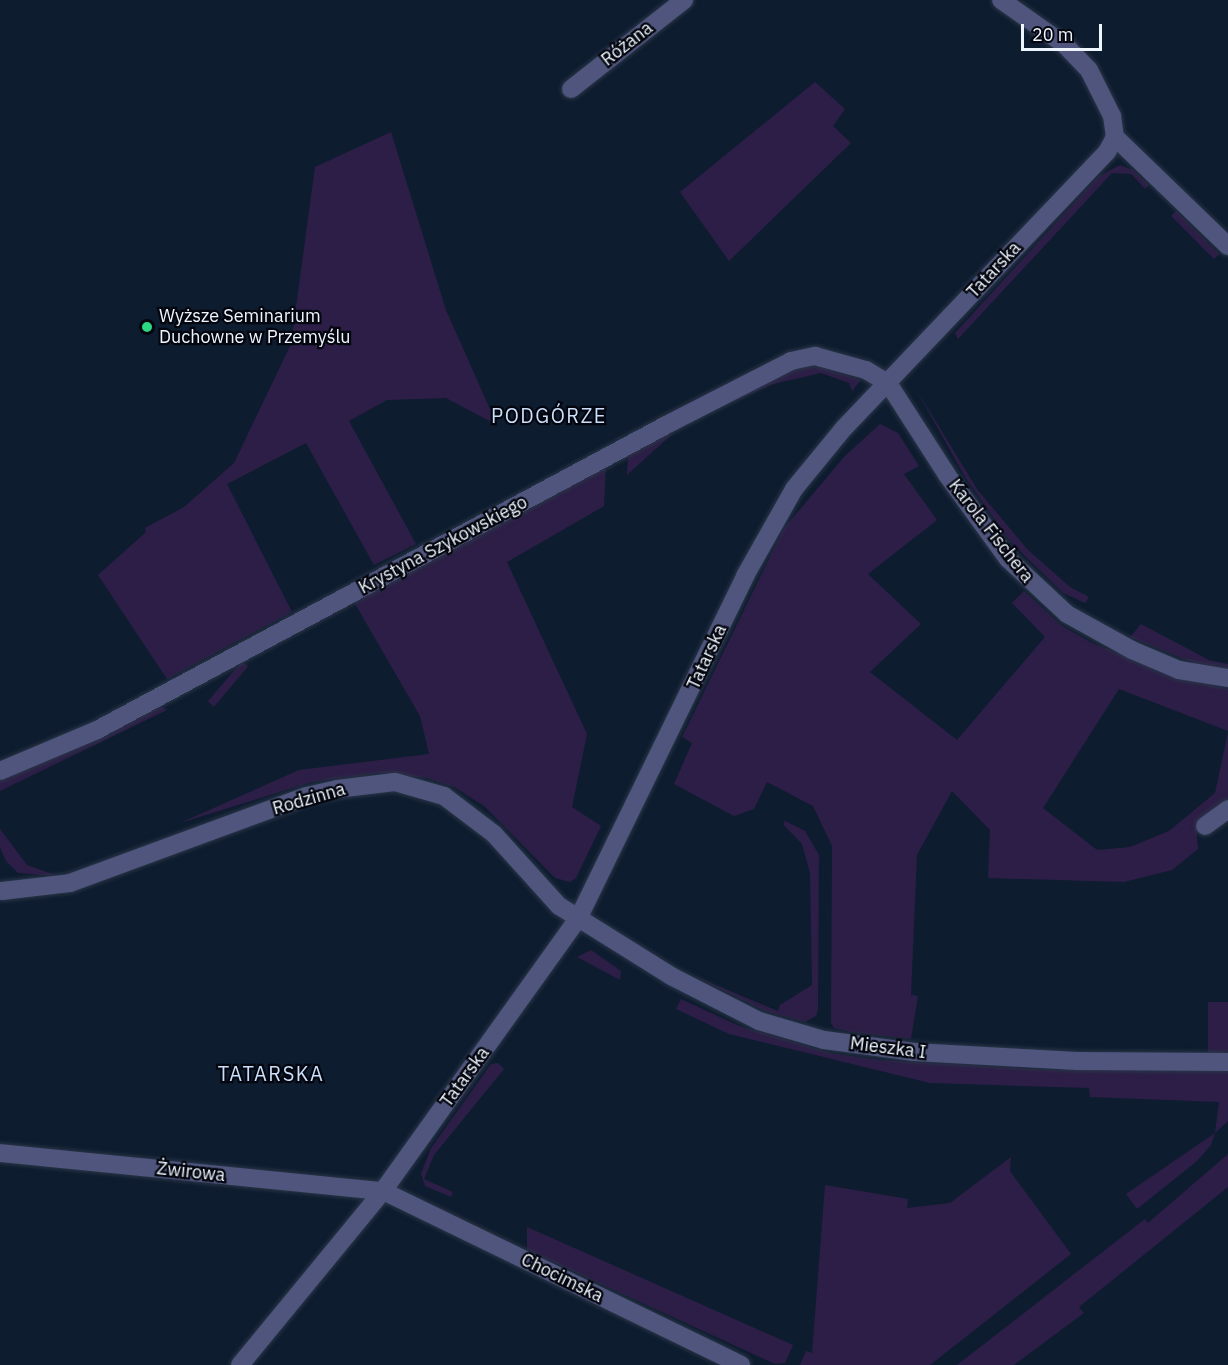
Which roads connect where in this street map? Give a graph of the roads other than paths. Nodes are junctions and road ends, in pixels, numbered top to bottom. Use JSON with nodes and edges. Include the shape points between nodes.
{"nodes":[{"id":1,"x":684,"y":0,"type":"edge"},
{"id":2,"x":1001,"y":0,"type":"edge"},
{"id":3,"x":571,"y":89,"type":"dead end"},
{"id":4,"x":1115,"y":137,"type":"junction"},
{"id":5,"x":1228,"y":246,"type":"edge"},
{"id":6,"x":888,"y":383,"type":"junction"},
{"id":7,"x":1228,"y":678,"type":"edge"},
{"id":8,"x":0,"y":771,"type":"edge"},
{"id":9,"x":1228,"y":809,"type":"edge"},
{"id":10,"x":1205,"y":826,"type":"dead end"},
{"id":11,"x":1,"y":892,"type":"edge"},
{"id":12,"x":578,"y":919,"type":"junction"},
{"id":13,"x":1228,"y":1062,"type":"edge"},
{"id":14,"x":0,"y":1154,"type":"edge"},
{"id":15,"x":383,"y":1191,"type":"junction"},
{"id":16,"x":240,"y":1365,"type":"edge"},
{"id":17,"x":741,"y":1365,"type":"edge"}],
"edges":[{"from":1,"to":3,"type":"street","name":"Różana"},
{"from":2,"to":4,"type":"street","via":[[1065,45],[1089,70],[1112,116]]},
{"from":4,"to":5,"type":"street"},
{"from":4,"to":6,"type":"street","name":"Tatarska","via":[[1107,152]]},
{"from":6,"to":7,"type":"street","name":"Karola Fischera","via":[[977,518],[1038,590],[1067,614],[1132,650],[1179,670]]},
{"from":6,"to":8,"type":"street","name":"Krystyna Szykowskiego","via":[[866,370],[826,357],[791,361],[97,730]]},
{"from":6,"to":12,"type":"street","name":"Tatarska","via":[[844,428],[783,504]]},
{"from":9,"to":10,"type":"street"},
{"from":11,"to":12,"type":"street","name":"Rodzinna","via":[[70,883],[307,796],[394,782],[444,796],[494,834],[559,906]]},
{"from":12,"to":13,"type":"street","name":"Mieszka I","via":[[671,976],[759,1021],[824,1040],[992,1058]]},
{"from":12,"to":15,"type":"street","name":"Tatarska"},
{"from":14,"to":15,"type":"street","name":"Żwirowa"},
{"from":15,"to":16,"type":"street","name":"Tatarska"},
{"from":15,"to":17,"type":"street","name":"Chocimska"}]}
